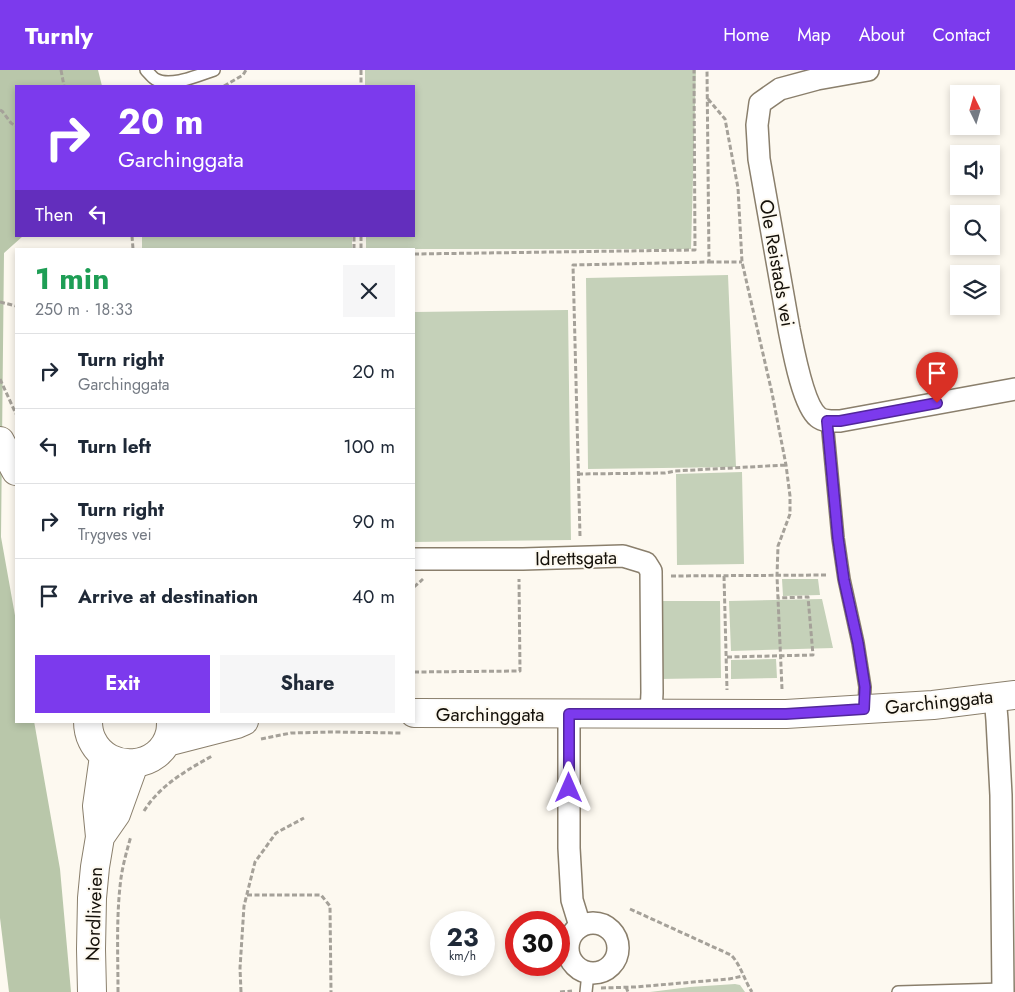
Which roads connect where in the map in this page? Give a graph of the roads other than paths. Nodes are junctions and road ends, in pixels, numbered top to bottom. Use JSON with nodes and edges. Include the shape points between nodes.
{"nodes":[{"id":1,"x":146,"y":70,"type":"edge"},
{"id":2,"x":214,"y":70,"type":"edge"},
{"id":3,"x":868,"y":70,"type":"edge"},
{"id":4,"x":816,"y":74,"type":"edge"},
{"id":5,"x":1015,"y":389,"type":"edge"},
{"id":6,"x":823,"y":419,"type":"junction"},
{"id":7,"x":0,"y":441,"type":"edge"},
{"id":8,"x":15,"y":469,"type":"edge"},
{"id":9,"x":415,"y":559,"type":"edge"},
{"id":10,"x":1005,"y":696,"type":"edge"},
{"id":11,"x":864,"y":709,"type":"junction"},
{"id":12,"x":569,"y":714,"type":"junction"},
{"id":13,"x":652,"y":714,"type":"junction"},
{"id":14,"x":88,"y":723,"type":"edge"},
{"id":15,"x":415,"y":723,"type":"edge"},
{"id":16,"x":250,"y":731,"type":"edge"},
{"id":17,"x":169,"y":732,"type":"edge"},
{"id":18,"x":104,"y":756,"type":"junction"},
{"id":19,"x":134,"y":764,"type":"junction"},
{"id":20,"x":100,"y":837,"type":"junction"},
{"id":21,"x":580,"y":926,"type":"junction"},
{"id":22,"x":587,"y":982,"type":"edge"},
{"id":23,"x":1004,"y":991,"type":"edge"},
{"id":24,"x":92,"y":992,"type":"edge"},
{"id":25,"x":898,"y":992,"type":"edge"}],
"edges":[{"from":1,"to":2,"type":"lane","via":[[156,80],[169,82]]},
{"from":3,"to":4,"type":"street"},
{"from":4,"to":6,"type":"street","name":"Ole Reistads vei","via":[[780,89],[760,103],[757,125],[758,159],[794,357],[807,403]]},
{"from":5,"to":6,"type":"street","via":[[840,421]]},
{"from":6,"to":11,"type":"lane","via":[[843,575],[865,687]]},
{"from":7,"to":8,"type":"street"},
{"from":9,"to":13,"type":"street","name":"Idrettsgata","via":[[623,556],[646,563],[651,571]]},
{"from":10,"to":11,"type":"street","name":"Garchinggata"},
{"from":10,"to":23,"type":"street","via":[[1001,795]]},
{"from":11,"to":13,"type":"street","name":"Garchinggata","via":[[786,714]]},
{"from":12,"to":13,"type":"street","name":"Garchinggata"},
{"from":12,"to":15,"type":"street","name":"Garchinggata"},
{"from":12,"to":21,"type":"street","via":[[571,892]]},
{"from":14,"to":18,"type":"street","via":[[92,741]]},
{"from":16,"to":17,"type":"street","via":[[237,724]]},
{"from":17,"to":19,"type":"street","via":[[162,750],[146,761]]},
{"from":18,"to":19,"type":"street","via":[[118,763]]},
{"from":18,"to":20,"type":"street","name":"Nordliveien","via":[[97,806]]},
{"from":19,"to":20,"type":"street","name":"Nordliveien","via":[[116,814]]},
{"from":20,"to":24,"type":"street","name":"Nordliveien","via":[[92,898]]},
{"from":21,"to":22,"type":"street","via":[[569,939],[568,948],[573,964]]},
{"from":21,"to":22,"type":"street","via":[[587,923],[603,925],[610,929],[618,944],[615,960]]},
{"from":23,"to":25,"type":"lane"}]}
